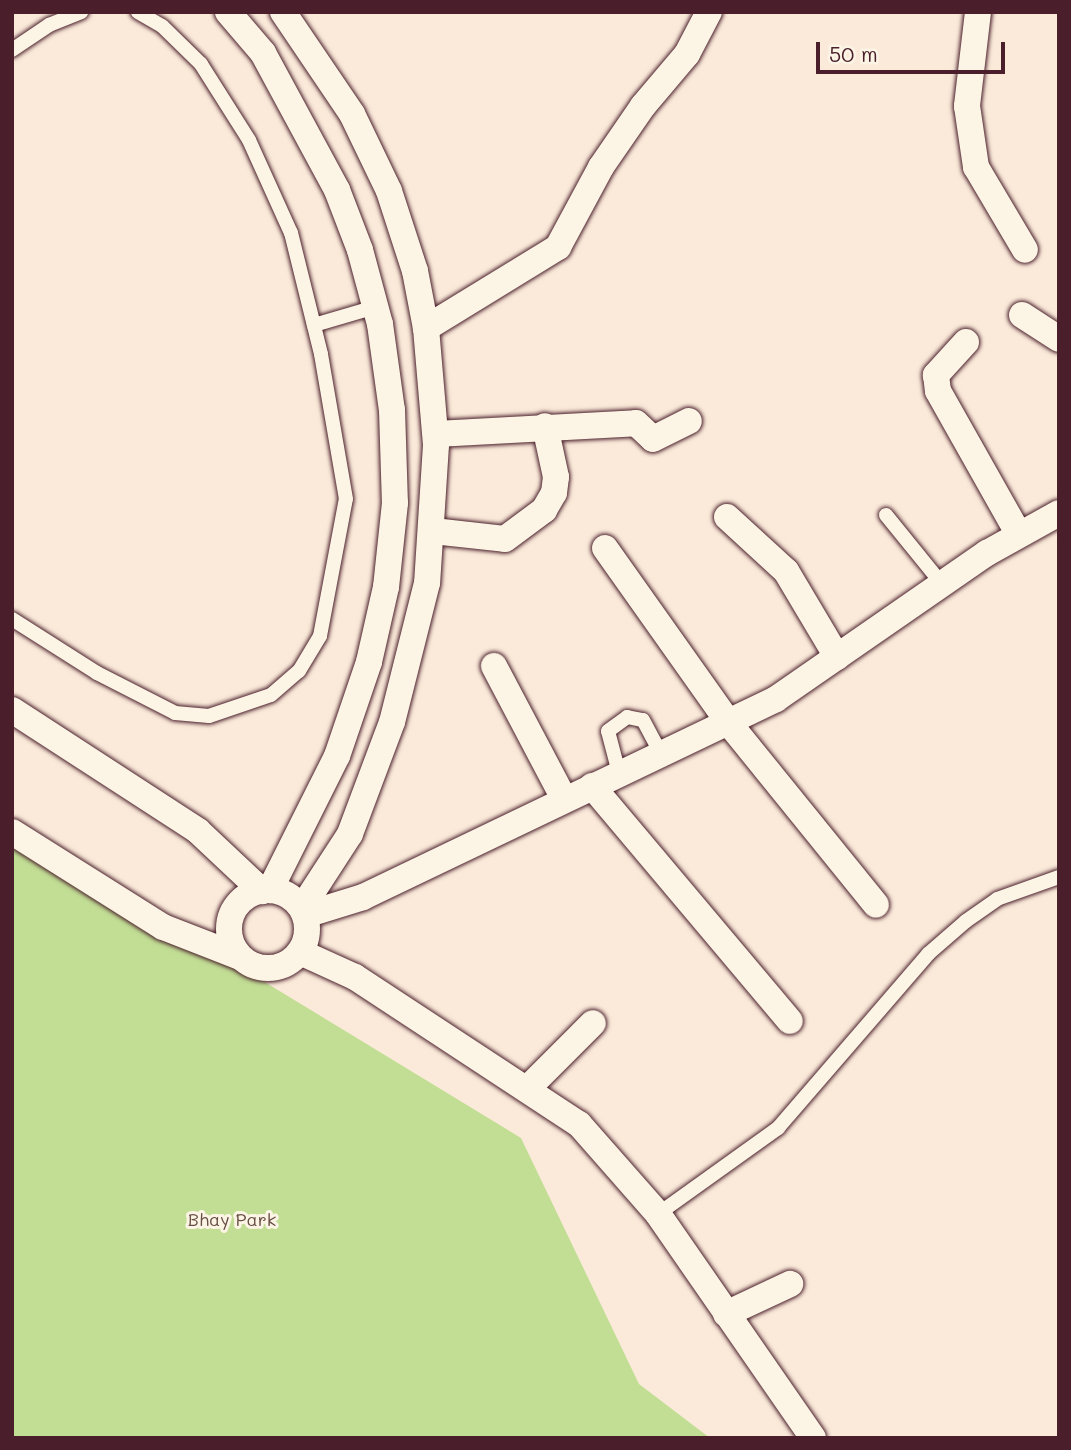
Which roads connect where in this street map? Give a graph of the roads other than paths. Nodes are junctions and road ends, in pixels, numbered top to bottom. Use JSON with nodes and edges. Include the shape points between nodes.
{"nodes":[{"id":1,"x":82,"y":12,"type":"edge"},
{"id":2,"x":138,"y":12,"type":"edge"},
{"id":3,"x":228,"y":12,"type":"edge"},
{"id":4,"x":283,"y":12,"type":"edge"},
{"id":5,"x":709,"y":12,"type":"edge"},
{"id":6,"x":978,"y":12,"type":"edge"},
{"id":7,"x":12,"y":50,"type":"edge"},
{"id":8,"x":1025,"y":250,"type":"dead end"},
{"id":9,"x":375,"y":307,"type":"junction"},
{"id":10,"x":1022,"y":315,"type":"dead end"},
{"id":11,"x":314,"y":326,"type":"junction"},
{"id":12,"x":426,"y":328,"type":"junction"},
{"id":13,"x":1059,"y":339,"type":"edge"},
{"id":14,"x":966,"y":342,"type":"dead end"},
{"id":15,"x":689,"y":421,"type":"dead end"},
{"id":16,"x":545,"y":426,"type":"junction"},
{"id":17,"x":436,"y":434,"type":"junction"},
{"id":18,"x":1059,"y":513,"type":"edge"},
{"id":19,"x":886,"y":515,"type":"dead end"},
{"id":20,"x":727,"y":517,"type":"dead end"},
{"id":21,"x":433,"y":531,"type":"junction"},
{"id":22,"x":1019,"y":535,"type":"junction"},
{"id":23,"x":605,"y":548,"type":"dead end"},
{"id":24,"x":942,"y":584,"type":"junction"},
{"id":25,"x":12,"y":619,"type":"edge"},
{"id":26,"x":837,"y":657,"type":"junction"},
{"id":27,"x":494,"y":666,"type":"dead end"},
{"id":28,"x":12,"y":710,"type":"edge"},
{"id":29,"x":728,"y":722,"type":"junction"},
{"id":30,"x":661,"y":754,"type":"junction"},
{"id":31,"x":619,"y":773,"type":"junction"},
{"id":32,"x":592,"y":786,"type":"junction"},
{"id":33,"x":564,"y":799,"type":"junction"},
{"id":34,"x":12,"y":832,"type":"edge"},
{"id":35,"x":1059,"y":877,"type":"edge"},
{"id":36,"x":266,"y":890,"type":"junction"},
{"id":37,"x":876,"y":905,"type":"dead end"},
{"id":38,"x":304,"y":911,"type":"junction"},
{"id":39,"x":300,"y":952,"type":"junction"},
{"id":40,"x":240,"y":957,"type":"junction"},
{"id":41,"x":790,"y":1021,"type":"dead end"},
{"id":42,"x":593,"y":1023,"type":"dead end"},
{"id":43,"x":527,"y":1089,"type":"junction"},
{"id":44,"x":658,"y":1214,"type":"junction"},
{"id":45,"x":790,"y":1284,"type":"dead end"},
{"id":46,"x":726,"y":1314,"type":"junction"},
{"id":47,"x":813,"y":1438,"type":"edge"}],
"edges":[{"from":1,"to":7,"type":"lane","via":[[49,25]]},
{"from":2,"to":11,"type":"lane","via":[[162,26],[201,64],[249,140],[291,233]]},
{"from":3,"to":9,"type":"street","via":[[263,52],[306,126],[360,250]]},
{"from":4,"to":12,"type":"street","via":[[352,114],[389,191],[415,271]]},
{"from":5,"to":12,"type":"street","via":[[687,54],[643,106],[601,167],[558,247],[455,306]]},
{"from":6,"to":8,"type":"street","via":[[967,106],[976,167]]},
{"from":9,"to":11,"type":"lane"},
{"from":9,"to":36,"type":"street","via":[[392,410],[395,503],[386,587],[369,662],[337,756]]},
{"from":10,"to":13,"type":"street"},
{"from":11,"to":25,"type":"lane","via":[[346,499],[320,636],[299,671],[271,695],[235,709],[209,716],[175,713],[97,673]]},
{"from":12,"to":17,"type":"street"},
{"from":14,"to":22,"type":"street","via":[[936,375],[938,391]]},
{"from":15,"to":16,"type":"street","via":[[653,439],[636,423]]},
{"from":16,"to":17,"type":"street"},
{"from":16,"to":21,"type":"street","via":[[556,477],[544,510],[505,539]]},
{"from":17,"to":21,"type":"street"},
{"from":18,"to":22,"type":"street"},
{"from":19,"to":24,"type":"lane"},
{"from":20,"to":26,"type":"street","via":[[786,571]]},
{"from":21,"to":38,"type":"street","via":[[425,596],[392,722],[350,834]]},
{"from":22,"to":24,"type":"street"},
{"from":23,"to":29,"type":"street"},
{"from":24,"to":26,"type":"street"},
{"from":26,"to":29,"type":"street","via":[[776,699]]},
{"from":27,"to":33,"type":"street"},
{"from":28,"to":36,"type":"street","via":[[198,831]]},
{"from":29,"to":30,"type":"street"},
{"from":29,"to":37,"type":"street"},
{"from":30,"to":31,"type":"street"},
{"from":30,"to":31,"type":"lane","via":[[643,720],[627,717],[608,731]]},
{"from":31,"to":32,"type":"street"},
{"from":32,"to":33,"type":"street"},
{"from":32,"to":41,"type":"street"},
{"from":33,"to":38,"type":"street","via":[[363,897]]},
{"from":34,"to":40,"type":"street","via":[[163,927]]},
{"from":35,"to":44,"type":"lane","via":[[997,899],[966,921],[928,954],[778,1128]]},
{"from":36,"to":38,"type":"street","via":[[284,893]]},
{"from":36,"to":40,"type":"street","via":[[241,900],[232,913],[229,936]]},
{"from":38,"to":39,"type":"street","via":[[308,931]]},
{"from":39,"to":40,"type":"street","via":[[275,968],[252,965]]},
{"from":39,"to":43,"type":"street","via":[[355,976]]},
{"from":42,"to":43,"type":"street"},
{"from":43,"to":44,"type":"street","via":[[579,1124]]},
{"from":44,"to":46,"type":"street"},
{"from":45,"to":46,"type":"street"},
{"from":46,"to":47,"type":"street"}]}
